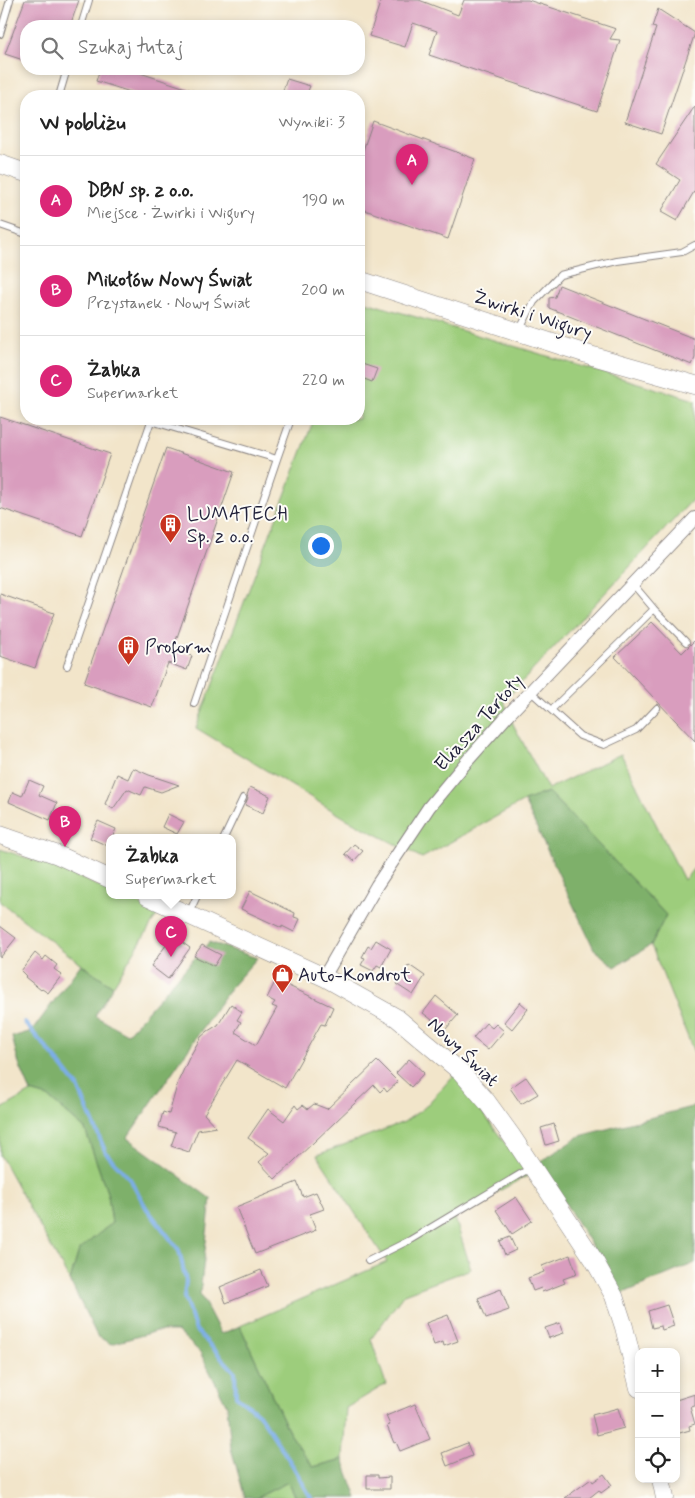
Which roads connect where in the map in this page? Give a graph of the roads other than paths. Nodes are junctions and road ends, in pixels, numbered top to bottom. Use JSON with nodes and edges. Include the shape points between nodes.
{"nodes":[{"id":1,"x":10,"y":0,"type":"edge"},
{"id":2,"x":89,"y":0,"type":"edge"},
{"id":3,"x":83,"y":20,"type":"edge"},
{"id":4,"x":0,"y":34,"type":"edge"},
{"id":5,"x":65,"y":75,"type":"edge"},
{"id":6,"x":60,"y":90,"type":"edge"},
{"id":7,"x":0,"y":164,"type":"edge"},
{"id":8,"x":20,"y":171,"type":"edge"},
{"id":9,"x":0,"y":225,"type":"edge"},
{"id":10,"x":20,"y":232,"type":"edge"},
{"id":11,"x":695,"y":245,"type":"edge"},
{"id":12,"x":365,"y":282,"type":"edge"},
{"id":13,"x":518,"y":332,"type":"junction"},
{"id":14,"x":695,"y":385,"type":"edge"},
{"id":15,"x":150,"y":425,"type":"edge"},
{"id":16,"x":164,"y":425,"type":"edge"},
{"id":17,"x":289,"y":425,"type":"edge"},
{"id":18,"x":277,"y":459,"type":"junction"},
{"id":19,"x":695,"y":518,"type":"edge"},
{"id":20,"x":632,"y":583,"type":"junction"},
{"id":21,"x":654,"y":609,"type":"junction"},
{"id":22,"x":686,"y":642,"type":"dead end"},
{"id":23,"x":67,"y":666,"type":"dead end"},
{"id":24,"x":530,"y":691,"type":"junction"},
{"id":25,"x":194,"y":704,"type":"dead end"},
{"id":26,"x":657,"y":708,"type":"dead end"},
{"id":27,"x":550,"y":710,"type":"junction"},
{"id":28,"x":243,"y":798,"type":"dead end"},
{"id":29,"x":226,"y":834,"type":"edge"},
{"id":30,"x":0,"y":835,"type":"edge"},
{"id":31,"x":106,"y":877,"type":"edge"},
{"id":32,"x":154,"y":899,"type":"edge"},
{"id":33,"x":196,"y":899,"type":"edge"},
{"id":34,"x":189,"y":915,"type":"junction"},
{"id":35,"x":324,"y":977,"type":"junction"},
{"id":36,"x":532,"y":1167,"type":"junction"},
{"id":37,"x":368,"y":1261,"type":"dead end"},
{"id":38,"x":635,"y":1372,"type":"edge"},
{"id":39,"x":662,"y":1483,"type":"edge"},
{"id":40,"x":665,"y":1498,"type":"edge"}],
"edges":[{"from":1,"to":4,"type":"lane"},
{"from":2,"to":3,"type":"lane"},
{"from":5,"to":6,"type":"lane"},
{"from":7,"to":8,"type":"street"},
{"from":9,"to":10,"type":"lane"},
{"from":11,"to":13,"type":"lane","via":[[682,252],[616,261],[560,275],[534,302]]},
{"from":12,"to":13,"type":"street","name":"Żwirki i Wigury"},
{"from":13,"to":14,"type":"street","name":"Żwirki i Wigury"},
{"from":15,"to":23,"type":"lane"},
{"from":16,"to":18,"type":"lane"},
{"from":17,"to":18,"type":"lane"},
{"from":18,"to":25,"type":"lane"},
{"from":19,"to":20,"type":"street","name":"Eliasza Tertoły"},
{"from":20,"to":21,"type":"lane"},
{"from":20,"to":24,"type":"street","name":"Eliasza Tertoły"},
{"from":21,"to":22,"type":"lane"},
{"from":21,"to":27,"type":"lane"},
{"from":24,"to":27,"type":"lane"},
{"from":24,"to":35,"type":"street","name":"Eliasza Tertoły","via":[[429,806],[377,885]]},
{"from":26,"to":27,"type":"lane","via":[[636,730],[604,745],[580,736]]},
{"from":28,"to":29,"type":"lane"},
{"from":30,"to":31,"type":"street","via":[[58,854]]},
{"from":32,"to":34,"type":"street","name":"Nowy Świat"},
{"from":33,"to":34,"type":"lane"},
{"from":34,"to":35,"type":"street","name":"Nowy Świat"},
{"from":35,"to":36,"type":"street","name":"Nowy Świat","via":[[397,1018],[462,1074],[487,1102]]},
{"from":36,"to":37,"type":"lane","via":[[410,1240]]},
{"from":36,"to":38,"type":"street","name":"Nowy Świat","via":[[614,1296]]},
{"from":39,"to":40,"type":"street"}]}
